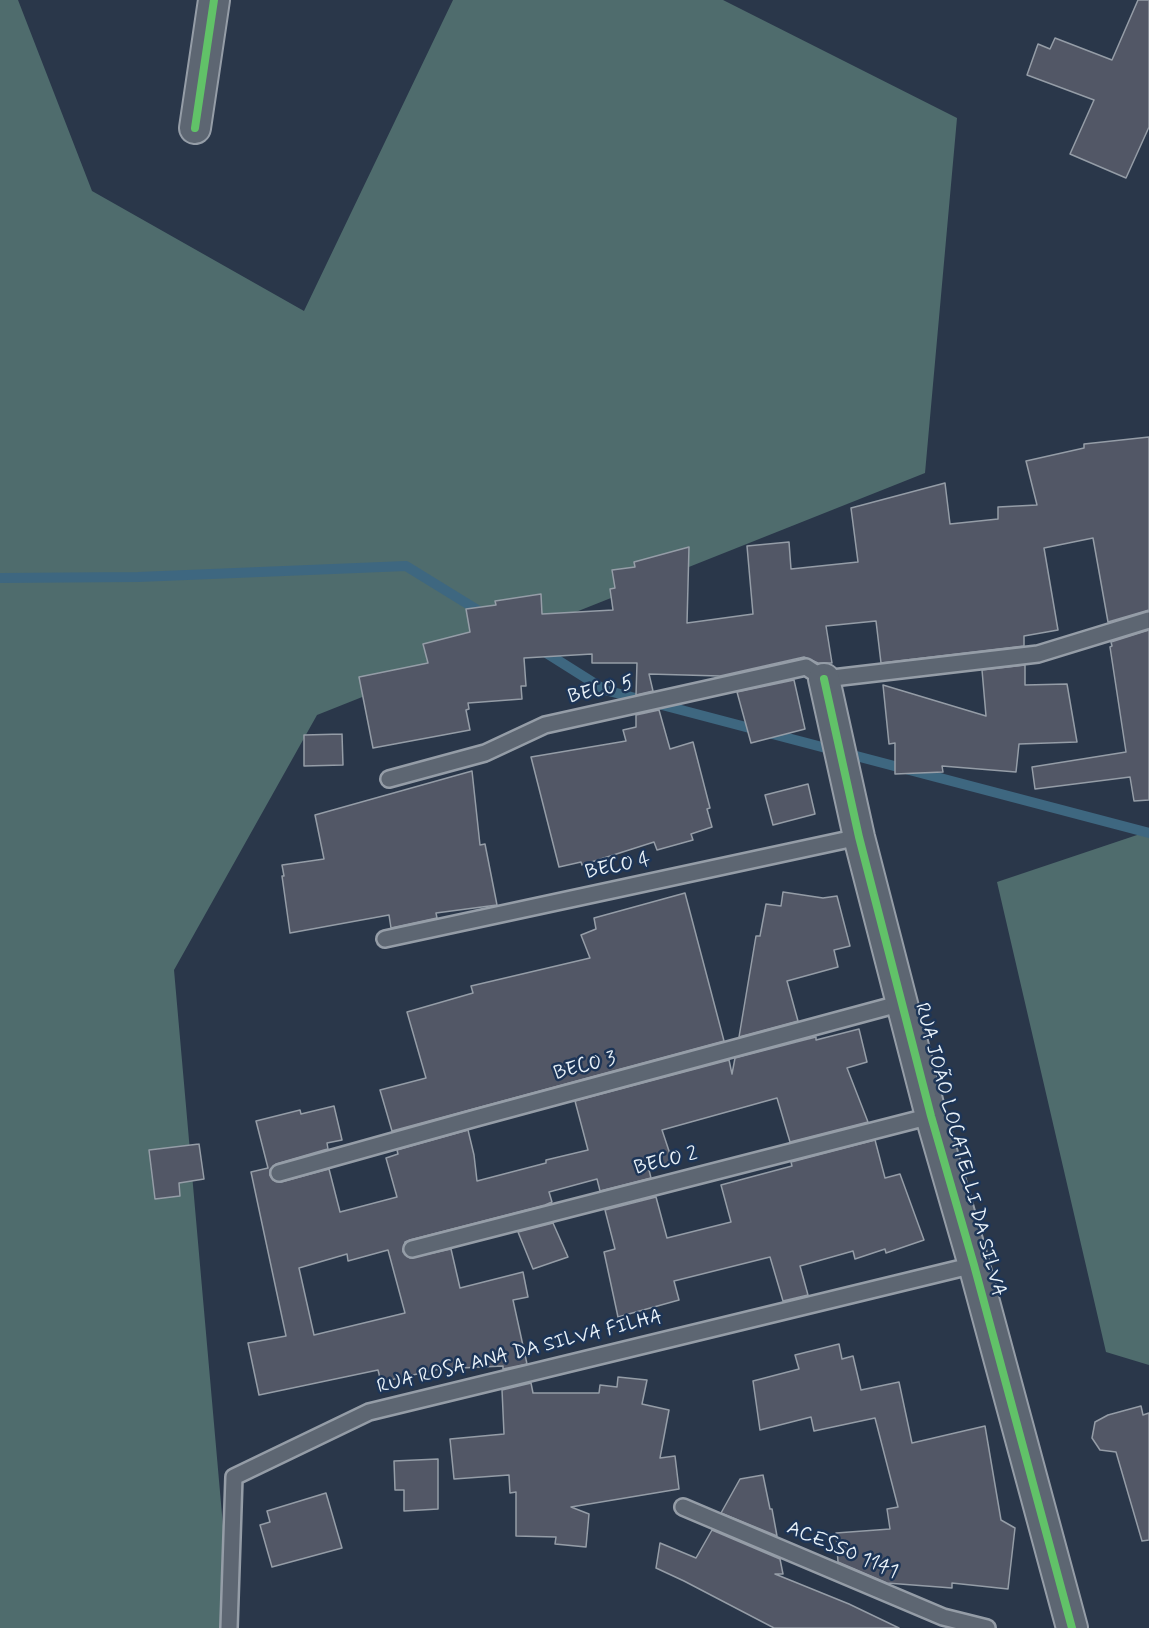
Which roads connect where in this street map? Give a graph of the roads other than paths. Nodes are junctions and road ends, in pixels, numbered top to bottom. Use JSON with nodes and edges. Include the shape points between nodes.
{"nodes":[{"id":1,"x":214,"y":0,"type":"edge"},
{"id":2,"x":195,"y":128,"type":"dead end"},
{"id":3,"x":1149,"y":620,"type":"edge"},
{"id":4,"x":824,"y":679,"type":"junction"},
{"id":5,"x":389,"y":779,"type":"dead end"},
{"id":6,"x":859,"y":837,"type":"junction"},
{"id":7,"x":385,"y":939,"type":"dead end"},
{"id":8,"x":902,"y":1003,"type":"junction"},
{"id":9,"x":931,"y":1116,"type":"junction"},
{"id":10,"x":279,"y":1173,"type":"dead end"},
{"id":11,"x":412,"y":1249,"type":"dead end"},
{"id":12,"x":974,"y":1265,"type":"junction"},
{"id":13,"x":683,"y":1507,"type":"dead end"},
{"id":14,"x":229,"y":1628,"type":"edge"},
{"id":15,"x":987,"y":1628,"type":"edge"},
{"id":16,"x":1072,"y":1628,"type":"edge"}],
"edges":[{"from":1,"to":2,"type":"street"},
{"from":3,"to":4,"type":"lane","via":[[1038,654]]},
{"from":4,"to":5,"type":"lane","name":"BECO 5","via":[[806,667],[545,725],[485,753]]},
{"from":4,"to":6,"type":"street","name":"RUA JOÃO LOCATELLI DA SILVA"},
{"from":6,"to":7,"type":"lane","name":"BECO 4"},
{"from":6,"to":8,"type":"street","name":"RUA JOÃO LOCATELLI DA SILVA"},
{"from":8,"to":9,"type":"street","name":"RUA JOÃO LOCATELLI DA SILVA"},
{"from":8,"to":10,"type":"lane","name":"BECO 3"},
{"from":9,"to":11,"type":"lane","name":"BECO 2"},
{"from":9,"to":12,"type":"street","name":"RUA JOÃO LOCATELLI DA SILVA"},
{"from":12,"to":14,"type":"lane","name":"RUA ROSA ANA DA SILVA FILHA","via":[[369,1412],[244,1472],[234,1477]]},
{"from":12,"to":16,"type":"street","name":"RUA JOÃO LOCATELLI DA SILVA"},
{"from":13,"to":15,"type":"lane","name":"ACESSO 1141","via":[[943,1617]]}]}
